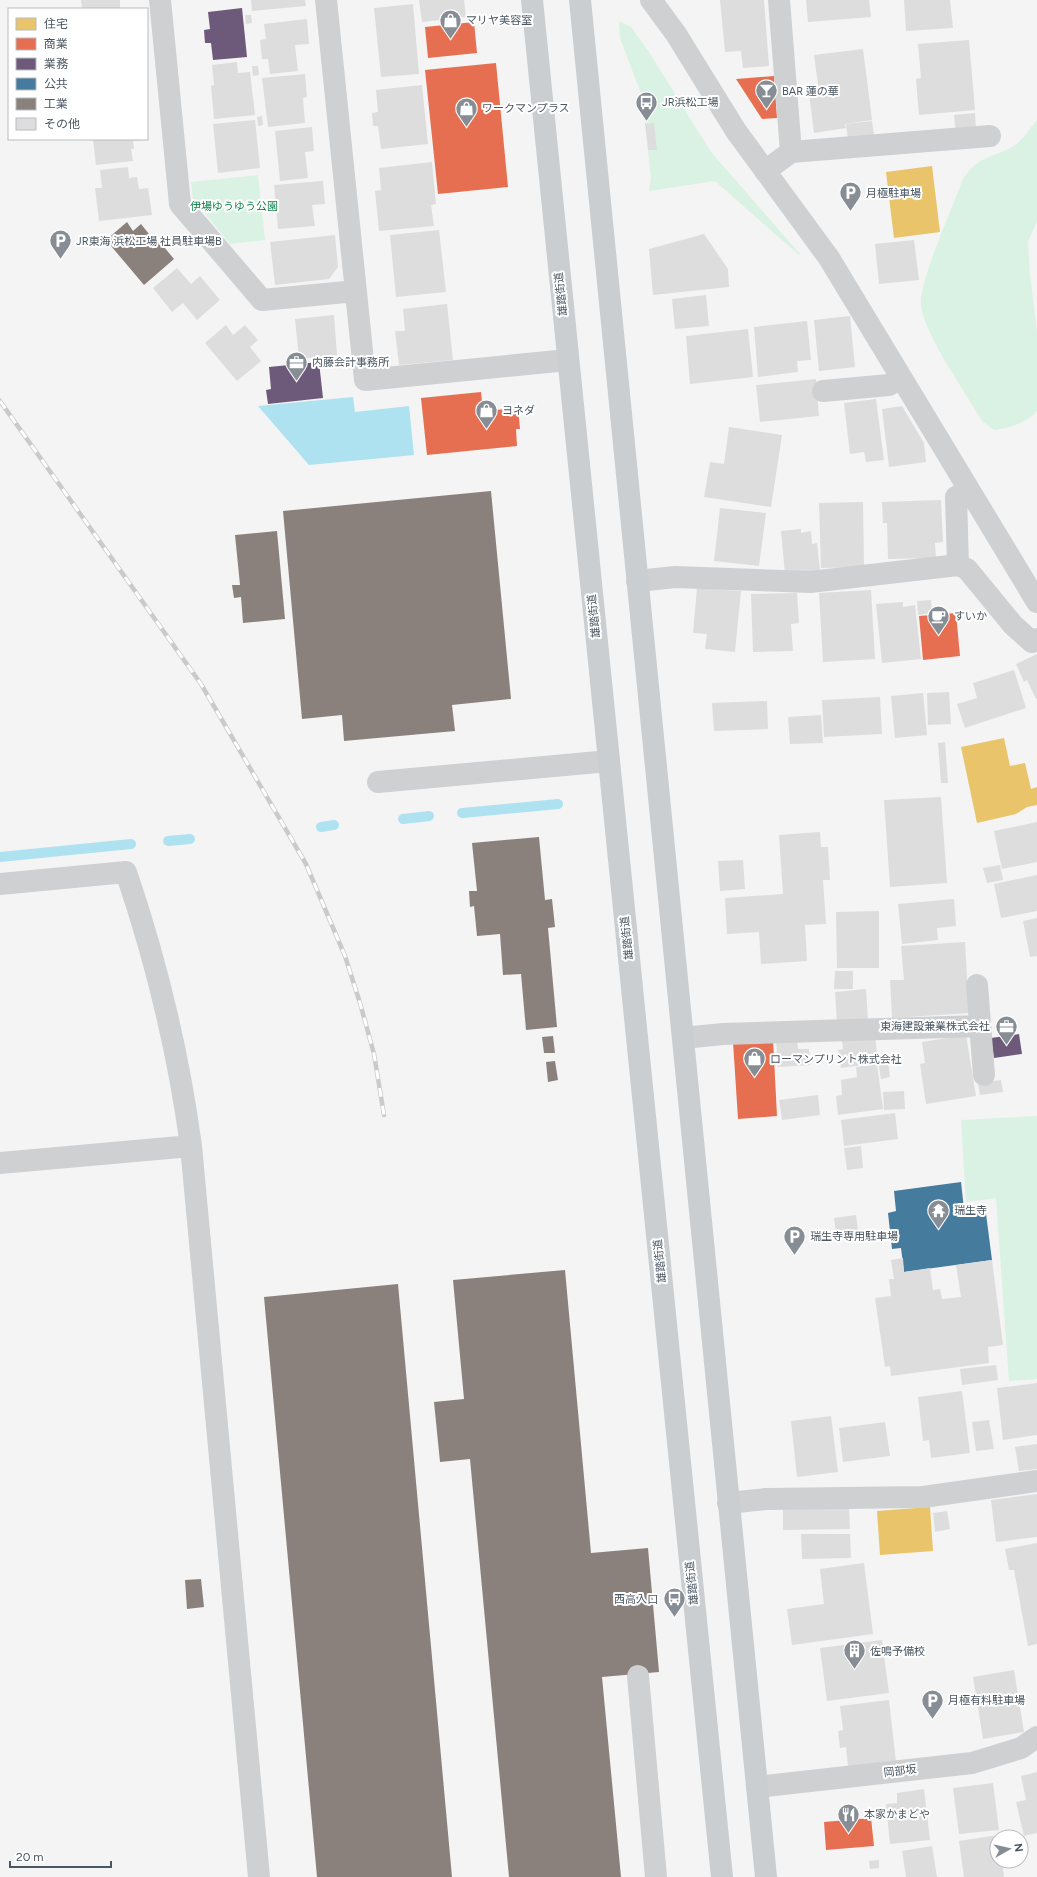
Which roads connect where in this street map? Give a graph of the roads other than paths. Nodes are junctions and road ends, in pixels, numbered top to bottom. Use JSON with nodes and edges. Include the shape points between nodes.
{"nodes":[{"id":1,"x":160,"y":0,"type":"edge"},
{"id":2,"x":326,"y":0,"type":"edge"},
{"id":3,"x":532,"y":0,"type":"edge"},
{"id":4,"x":580,"y":0,"type":"edge"},
{"id":5,"x":651,"y":0,"type":"edge"},
{"id":6,"x":779,"y":0,"type":"edge"},
{"id":7,"x":990,"y":136,"type":"dead end"},
{"id":8,"x":792,"y":152,"type":"junction"},
{"id":9,"x":765,"y":171,"type":"junction"},
{"id":10,"x":356,"y":291,"type":"junction"},
{"id":11,"x":568,"y":360,"type":"junction"},
{"id":12,"x":901,"y":378,"type":"junction"},
{"id":13,"x":823,"y":391,"type":"dead end"},
{"id":14,"x":968,"y":490,"type":"junction"},
{"id":15,"x":958,"y":565,"type":"junction"},
{"id":16,"x":637,"y":581,"type":"junction"},
{"id":17,"x":1037,"y":602,"type":"edge"},
{"id":18,"x":1037,"y":639,"type":"edge"},
{"id":19,"x":609,"y":760,"type":"junction"},
{"id":20,"x":378,"y":782,"type":"dead end"},
{"id":21,"x":0,"y":884,"type":"edge"},
{"id":22,"x":977,"y":985,"type":"dead end"},
{"id":23,"x":980,"y":1026,"type":"junction"},
{"id":24,"x":683,"y":1038,"type":"junction"},
{"id":25,"x":984,"y":1075,"type":"dead end"},
{"id":26,"x":191,"y":1146,"type":"junction"},
{"id":27,"x":0,"y":1163,"type":"edge"},
{"id":28,"x":1037,"y":1481,"type":"edge"},
{"id":29,"x":728,"y":1503,"type":"junction"},
{"id":30,"x":638,"y":1676,"type":"dead end"},
{"id":31,"x":1037,"y":1736,"type":"edge"},
{"id":32,"x":757,"y":1787,"type":"junction"},
{"id":33,"x":259,"y":1877,"type":"edge"},
{"id":34,"x":656,"y":1877,"type":"edge"},
{"id":35,"x":722,"y":1877,"type":"edge"},
{"id":36,"x":766,"y":1877,"type":"edge"}],
"edges":[{"from":1,"to":10,"type":"street","via":[[180,204],[262,300]]},
{"from":2,"to":10,"type":"street"},
{"from":3,"to":11,"type":"main road","name":"雄踏街道"},
{"from":4,"to":16,"type":"main road"},
{"from":5,"to":9,"type":"street"},
{"from":6,"to":8,"type":"street"},
{"from":7,"to":8,"type":"street"},
{"from":8,"to":9,"type":"street"},
{"from":9,"to":12,"type":"street","via":[[829,258]]},
{"from":10,"to":11,"type":"street","via":[[365,380]]},
{"from":11,"to":19,"type":"main road","name":"雄踏街道"},
{"from":12,"to":13,"type":"street","via":[[888,385]]},
{"from":12,"to":14,"type":"street"},
{"from":14,"to":15,"type":"street","via":[[956,497]]},
{"from":14,"to":17,"type":"street"},
{"from":15,"to":16,"type":"street","via":[[810,582],[675,577]]},
{"from":15,"to":18,"type":"street","via":[[967,569],[1013,625],[1032,642]]},
{"from":16,"to":24,"type":"main road"},
{"from":19,"to":20,"type":"street"},
{"from":19,"to":35,"type":"main road","name":"雄踏街道"},
{"from":21,"to":26,"type":"street","via":[[126,872],[160,979],[183,1090]]},
{"from":22,"to":23,"type":"street"},
{"from":23,"to":24,"type":"street","via":[[723,1034]]},
{"from":23,"to":25,"type":"street"},
{"from":24,"to":29,"type":"main road"},
{"from":26,"to":27,"type":"street"},
{"from":26,"to":33,"type":"street"},
{"from":28,"to":29,"type":"street","via":[[923,1497],[766,1499]]},
{"from":29,"to":32,"type":"main road"},
{"from":30,"to":34,"type":"street"},
{"from":31,"to":32,"type":"street","name":"岡部坂","via":[[1021,1748],[972,1763]]},
{"from":32,"to":36,"type":"main road"}]}
